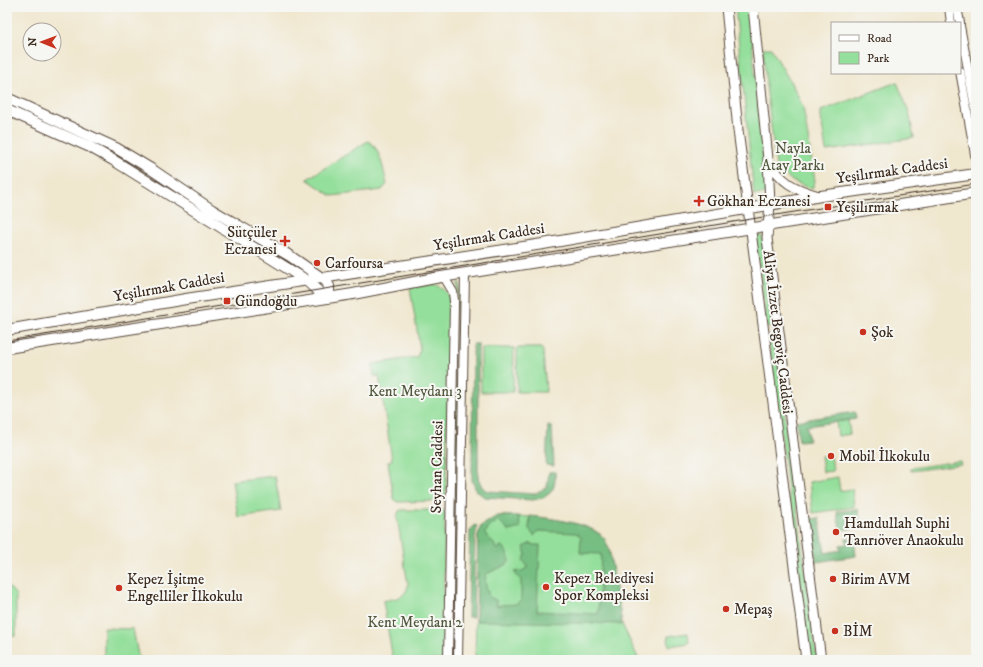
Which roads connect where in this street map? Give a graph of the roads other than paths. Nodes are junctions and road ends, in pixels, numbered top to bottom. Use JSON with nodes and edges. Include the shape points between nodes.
{"nodes":[{"id":1,"x":726,"y":7,"type":"edge"},
{"id":2,"x":754,"y":7,"type":"edge"},
{"id":3,"x":948,"y":7,"type":"edge"},
{"id":4,"x":957,"y":7,"type":"edge"},
{"id":5,"x":951,"y":22,"type":"edge"},
{"id":6,"x":960,"y":22,"type":"edge"},
{"id":7,"x":961,"y":30,"type":"edge"},
{"id":8,"x":961,"y":74,"type":"edge"},
{"id":9,"x":7,"y":98,"type":"edge"},
{"id":10,"x":7,"y":110,"type":"edge"},
{"id":11,"x":976,"y":112,"type":"edge"},
{"id":12,"x":768,"y":159,"type":"junction"},
{"id":13,"x":976,"y":160,"type":"edge"},
{"id":14,"x":974,"y":171,"type":"edge"},
{"id":15,"x":976,"y":193,"type":"edge"},
{"id":16,"x":821,"y":196,"type":"junction"},
{"id":17,"x":770,"y":205,"type":"junction"},
{"id":18,"x":749,"y":209,"type":"junction"},
{"id":19,"x":768,"y":226,"type":"junction"},
{"id":20,"x":751,"y":229,"type":"junction"},
{"id":21,"x":465,"y":274,"type":"junction"},
{"id":22,"x":444,"y":277,"type":"junction"},
{"id":23,"x":322,"y":278,"type":"junction"},
{"id":24,"x":306,"y":280,"type":"junction"},
{"id":25,"x":325,"y":298,"type":"junction"},
{"id":26,"x":7,"y":330,"type":"edge"},
{"id":27,"x":7,"y":348,"type":"edge"},
{"id":28,"x":448,"y":660,"type":"edge"},
{"id":29,"x":458,"y":660,"type":"edge"},
{"id":30,"x":806,"y":660,"type":"edge"},
{"id":31,"x":821,"y":660,"type":"edge"}],
"edges":[{"from":1,"to":18,"type":"main road","name":"Aliya İzzet Begoviç Caddesi"},
{"from":2,"to":12,"type":"main road","name":"Aliya İzzet Begoviç Caddesi"},
{"from":3,"to":5,"type":"street"},
{"from":4,"to":6,"type":"street"},
{"from":7,"to":11,"type":"street"},
{"from":8,"to":13,"type":"street"},
{"from":9,"to":23,"type":"main road","via":[[116,148]]},
{"from":10,"to":24,"type":"main road","via":[[113,160]]},
{"from":12,"to":16,"type":"main road","via":[[776,173],[785,181],[800,191]]},
{"from":12,"to":17,"type":"main road","name":"Aliya İzzet Begoviç Caddesi"},
{"from":14,"to":16,"type":"main road","name":"Yeşilırmak Caddesi"},
{"from":15,"to":19,"type":"main road"},
{"from":16,"to":17,"type":"main road","name":"Yeşilırmak Caddesi"},
{"from":17,"to":18,"type":"main road","name":"Yeşilırmak Caddesi"},
{"from":17,"to":19,"type":"main road","name":"Aliya İzzet Begoviç Caddesi"},
{"from":18,"to":20,"type":"main road","name":"Aliya İzzet Begoviç Caddesi"},
{"from":18,"to":23,"type":"main road","name":"Yeşilırmak Caddesi"},
{"from":19,"to":20,"type":"main road"},
{"from":19,"to":31,"type":"main road","name":"Aliya İzzet Begoviç Caddesi","via":[[768,245]]},
{"from":20,"to":21,"type":"main road"},
{"from":20,"to":30,"type":"main road","name":"Aliya İzzet Begoviç Caddesi"},
{"from":21,"to":22,"type":"main road"},
{"from":21,"to":29,"type":"street","name":"Seyhan Caddesi"},
{"from":22,"to":25,"type":"main road"},
{"from":22,"to":28,"type":"street","name":"Seyhan Caddesi","via":[[453,292],[454,301]]},
{"from":23,"to":24,"type":"main road","name":"Yeşilırmak Caddesi"},
{"from":23,"to":25,"type":"main road","via":[[329,286],[330,292]]},
{"from":24,"to":25,"type":"main road"},
{"from":24,"to":26,"type":"main road","name":"Yeşilırmak Caddesi"},
{"from":25,"to":27,"type":"main road"}]}
